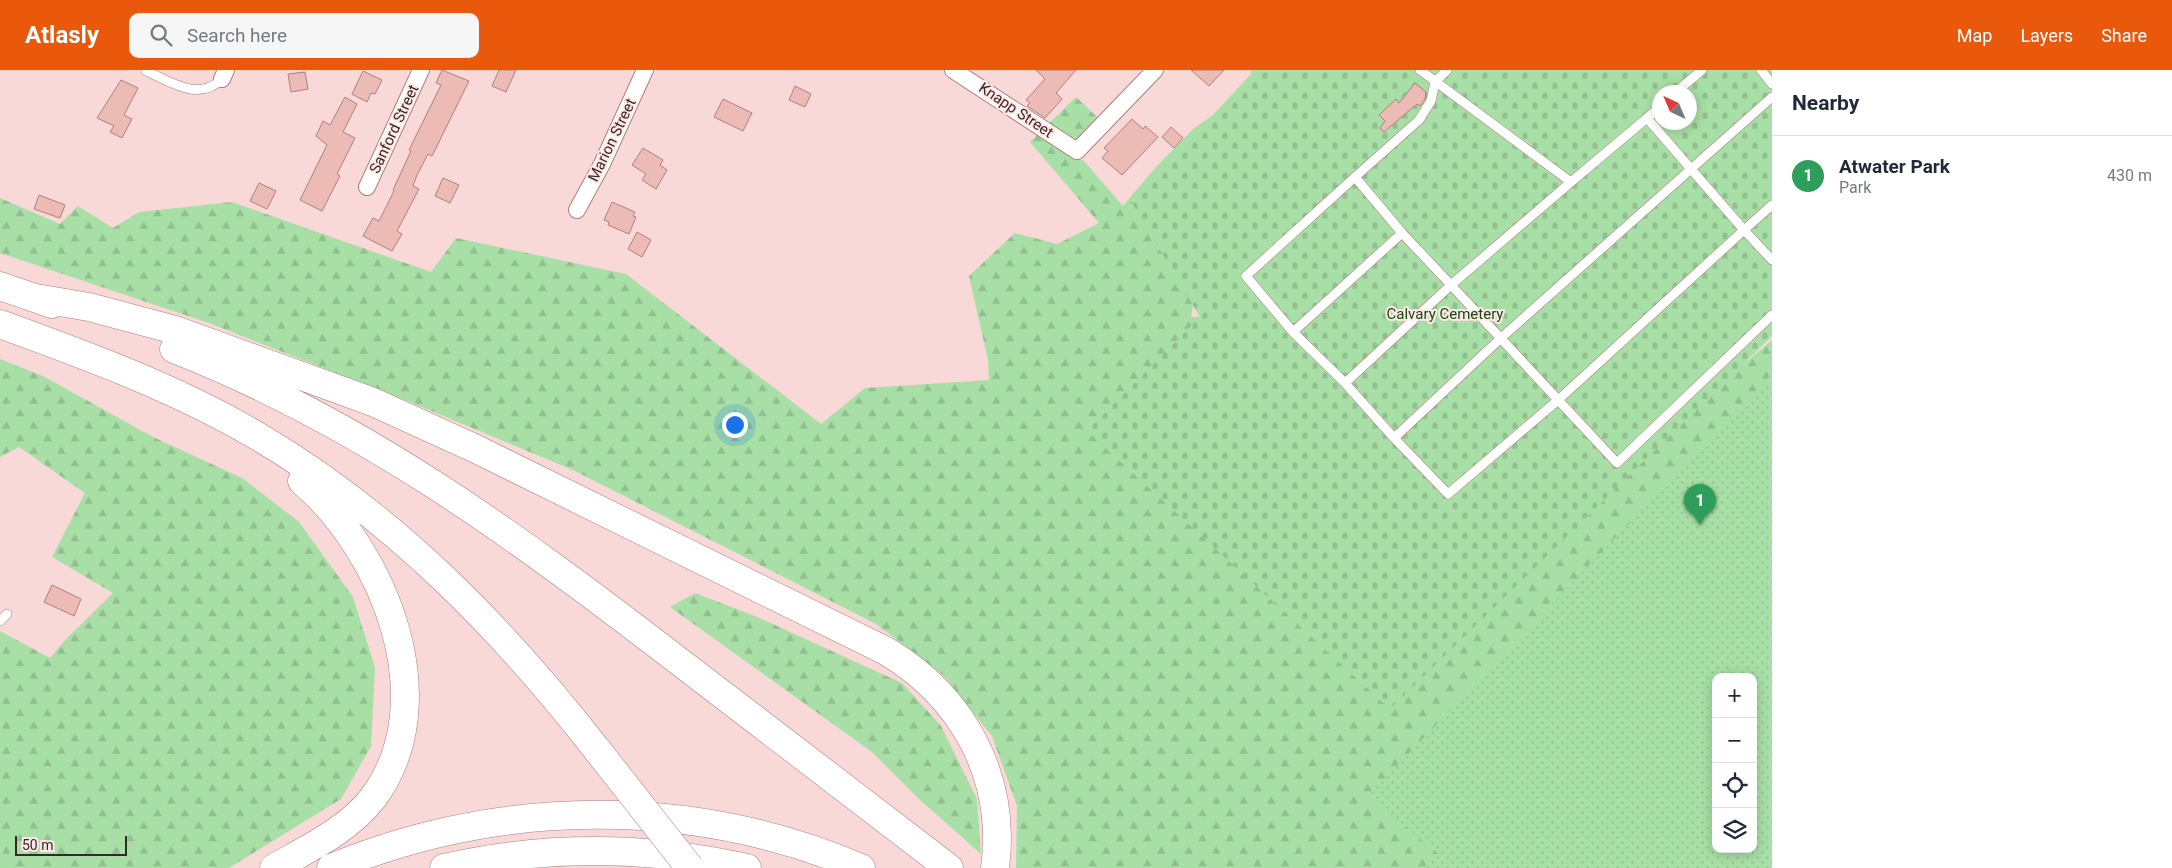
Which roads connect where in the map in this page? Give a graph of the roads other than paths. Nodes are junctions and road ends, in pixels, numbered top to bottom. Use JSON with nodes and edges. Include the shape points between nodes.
{"nodes":[{"id":1,"x":421,"y":70,"type":"edge"},
{"id":2,"x":645,"y":70,"type":"edge"},
{"id":3,"x":1155,"y":70,"type":"edge"},
{"id":4,"x":1420,"y":70,"type":"edge"},
{"id":5,"x":1447,"y":70,"type":"edge"},
{"id":6,"x":1702,"y":70,"type":"edge"},
{"id":7,"x":1761,"y":70,"type":"edge"},
{"id":8,"x":146,"y":71,"type":"edge"},
{"id":9,"x":958,"y":71,"type":"edge"},
{"id":10,"x":224,"y":74,"type":"edge"},
{"id":11,"x":1435,"y":82,"type":"junction"},
{"id":12,"x":1772,"y":84,"type":"edge"},
{"id":13,"x":1684,"y":85,"type":"edge"},
{"id":14,"x":1772,"y":97,"type":"edge"},
{"id":15,"x":1652,"y":114,"type":"edge"},
{"id":16,"x":1647,"y":118,"type":"junction"},
{"id":17,"x":1690,"y":169,"type":"junction"},
{"id":18,"x":1355,"y":177,"type":"junction"},
{"id":19,"x":1571,"y":182,"type":"junction"},
{"id":20,"x":367,"y":187,"type":"dead end"},
{"id":21,"x":1772,"y":205,"type":"edge"},
{"id":22,"x":577,"y":210,"type":"dead end"},
{"id":23,"x":1744,"y":230,"type":"junction"},
{"id":24,"x":1402,"y":233,"type":"junction"},
{"id":25,"x":1772,"y":260,"type":"edge"},
{"id":26,"x":1451,"y":285,"type":"junction"},
{"id":27,"x":0,"y":286,"type":"edge"},
{"id":28,"x":36,"y":298,"type":"junction"},
{"id":29,"x":1772,"y":315,"type":"edge"},
{"id":30,"x":0,"y":324,"type":"edge"},
{"id":31,"x":0,"y":330,"type":"edge"},
{"id":32,"x":1293,"y":332,"type":"junction"},
{"id":33,"x":1501,"y":338,"type":"junction"},
{"id":34,"x":40,"y":339,"type":"junction"},
{"id":35,"x":1345,"y":383,"type":"junction"},
{"id":36,"x":186,"y":399,"type":"junction"},
{"id":37,"x":1557,"y":401,"type":"junction"},
{"id":38,"x":1394,"y":438,"type":"junction"},
{"id":39,"x":7,"y":614,"type":"dead end"},
{"id":40,"x":0,"y":621,"type":"edge"},
{"id":41,"x":274,"y":868,"type":"edge"},
{"id":42,"x":331,"y":868,"type":"edge"},
{"id":43,"x":444,"y":868,"type":"edge"},
{"id":44,"x":690,"y":868,"type":"edge"},
{"id":45,"x":747,"y":868,"type":"edge"},
{"id":46,"x":861,"y":868,"type":"edge"},
{"id":47,"x":949,"y":868,"type":"edge"},
{"id":48,"x":995,"y":868,"type":"edge"}],
"edges":[{"from":1,"to":20,"type":"street","name":"Sanford Street"},
{"from":2,"to":22,"type":"street","name":"Marion Street"},
{"from":3,"to":9,"type":"street","name":"Knapp Street","via":[[1077,151]]},
{"from":4,"to":11,"type":"lane"},
{"from":5,"to":11,"type":"lane"},
{"from":6,"to":13,"type":"lane"},
{"from":7,"to":12,"type":"lane"},
{"from":8,"to":10,"type":"lane","via":[[187,89],[200,91],[214,87]]},
{"from":11,"to":18,"type":"lane","via":[[1431,101],[1419,120]]},
{"from":11,"to":19,"type":"lane"},
{"from":14,"to":17,"type":"lane"},
{"from":15,"to":16,"type":"lane"},
{"from":16,"to":17,"type":"lane"},
{"from":16,"to":19,"type":"lane"},
{"from":17,"to":23,"type":"lane"},
{"from":17,"to":33,"type":"lane"},
{"from":18,"to":24,"type":"lane"},
{"from":18,"to":32,"type":"lane","via":[[1246,276]]},
{"from":19,"to":26,"type":"lane"},
{"from":21,"to":23,"type":"lane"},
{"from":23,"to":25,"type":"lane"},
{"from":23,"to":37,"type":"lane"},
{"from":24,"to":26,"type":"lane"},
{"from":24,"to":32,"type":"lane"},
{"from":26,"to":33,"type":"lane"},
{"from":26,"to":35,"type":"lane"},
{"from":27,"to":28,"type":"highway"},
{"from":28,"to":47,"type":"highway","via":[[138,334],[240,376],[337,425],[430,480],[563,573]]},
{"from":28,"to":48,"type":"highway","via":[[89,307],[175,330],[373,402],[474,448],[898,659],[922,676],[944,698],[962,721],[975,746],[990,784],[995,811]]},
{"from":29,"to":37,"type":"lane","via":[[1617,462]]},
{"from":30,"to":34,"type":"highway"},
{"from":31,"to":34,"type":"highway"},
{"from":32,"to":35,"type":"lane"},
{"from":33,"to":37,"type":"lane"},
{"from":33,"to":38,"type":"lane"},
{"from":34,"to":36,"type":"highway"},
{"from":35,"to":38,"type":"lane"},
{"from":36,"to":41,"type":"highway","via":[[273,457],[336,514],[368,561],[388,608],[398,644],[403,719],[397,751],[384,780],[349,823]]},
{"from":36,"to":44,"type":"highway","bridge":true,"via":[[238,425],[348,496],[450,582],[551,692]]},
{"from":37,"to":38,"type":"lane","via":[[1448,494]]},
{"from":39,"to":40,"type":"lane"},
{"from":42,"to":46,"type":"highway","via":[[394,846],[472,826],[613,813],[669,817],[738,829],[800,845]]},
{"from":43,"to":45,"type":"highway","via":[[507,856],[588,850],[661,854]]}]}
